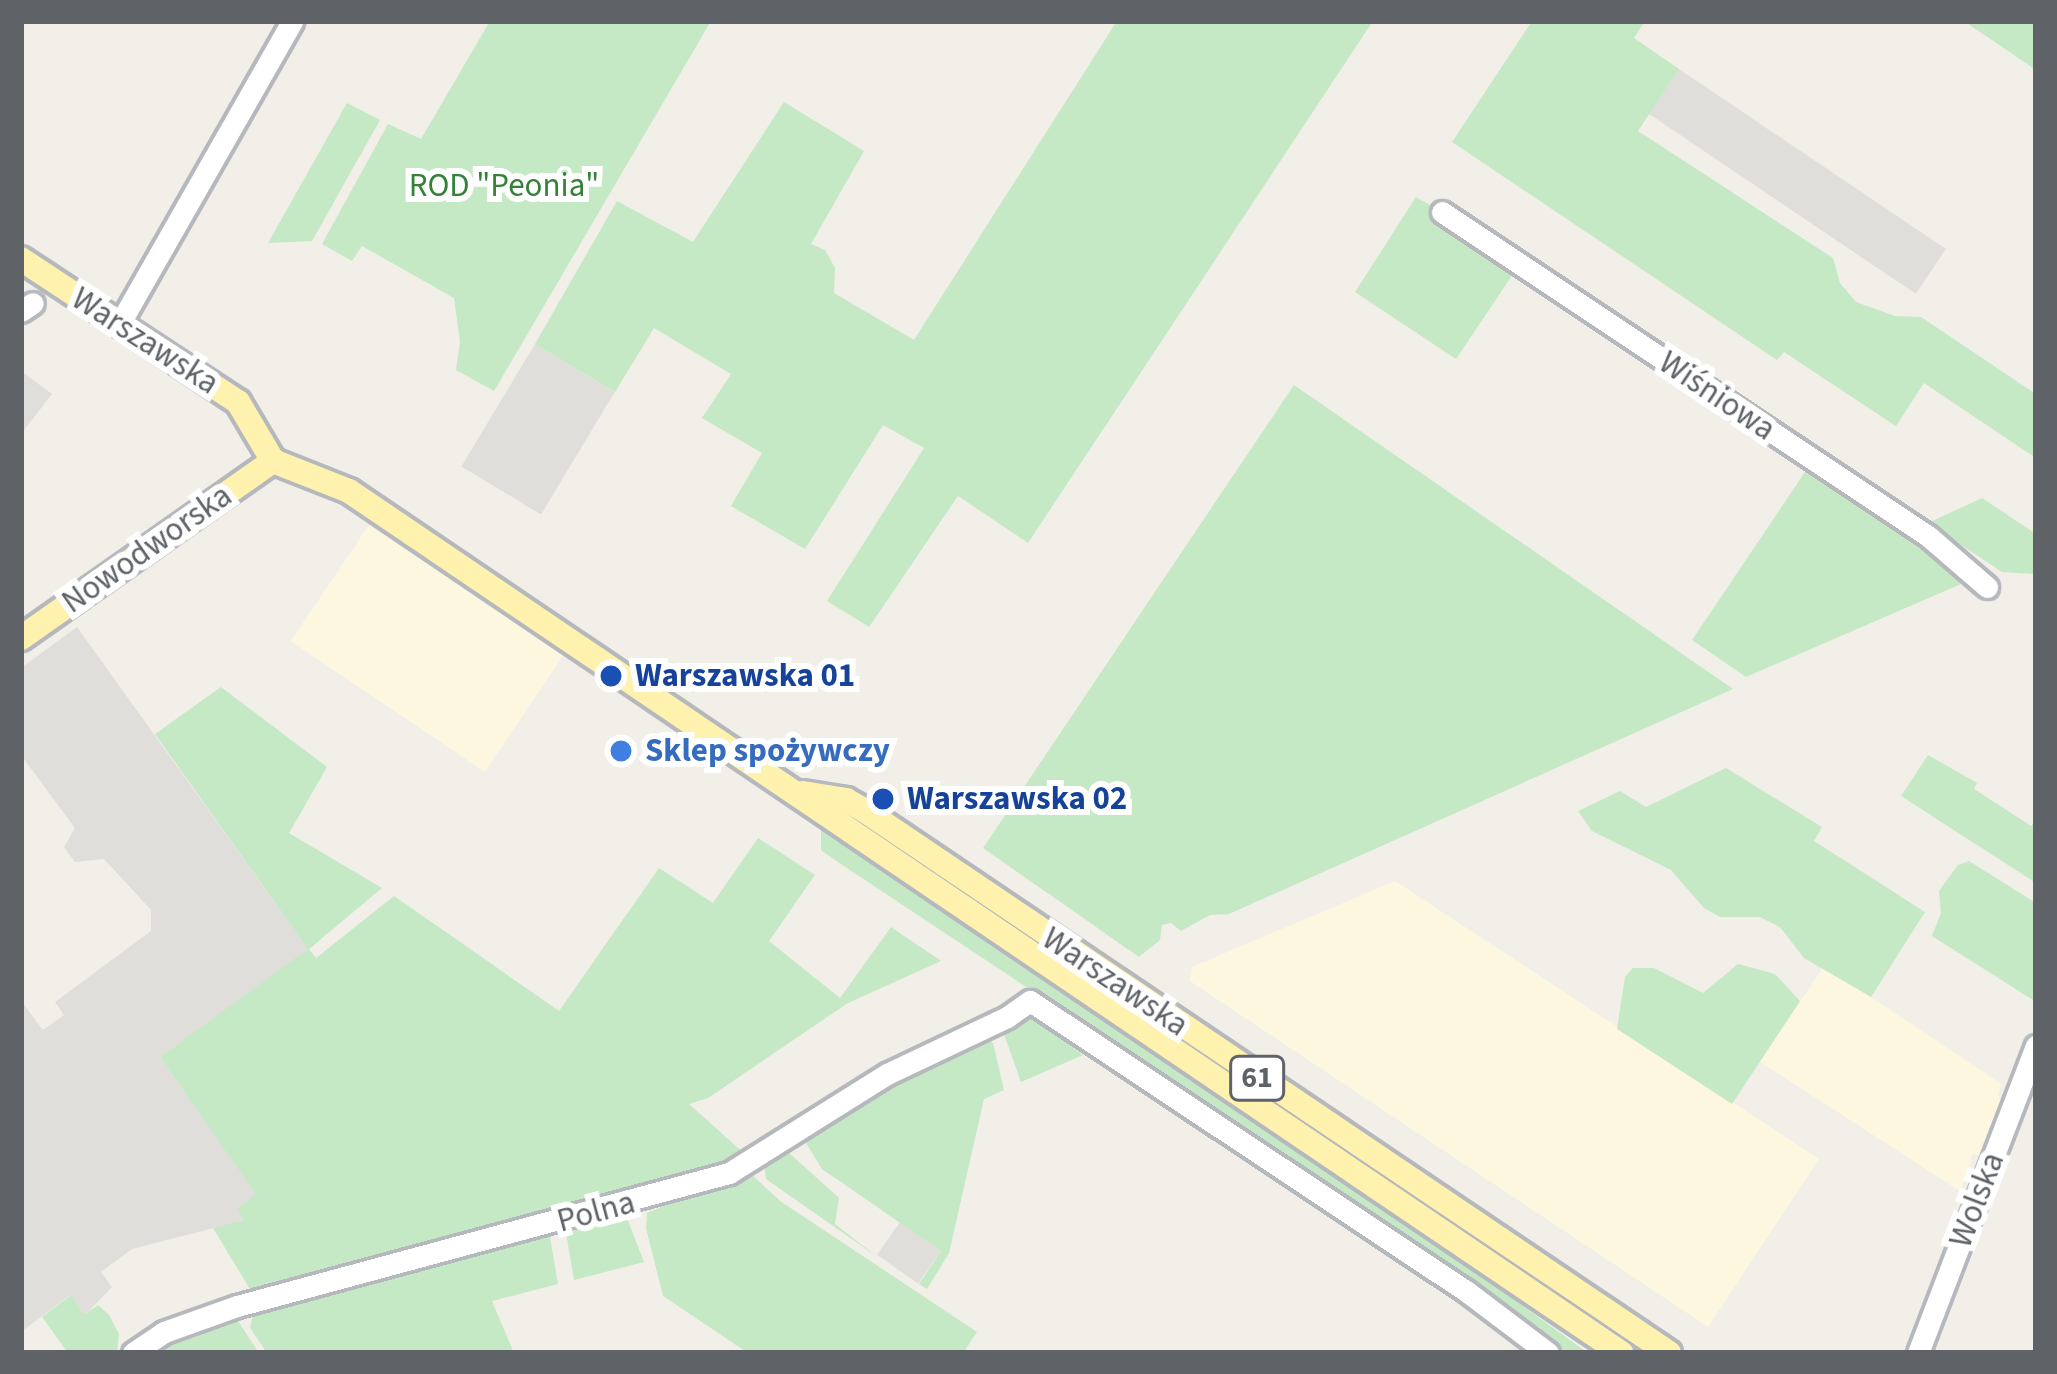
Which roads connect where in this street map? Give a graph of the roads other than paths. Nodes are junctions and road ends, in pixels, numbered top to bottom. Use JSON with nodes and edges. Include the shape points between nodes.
{"nodes":[{"id":1,"x":292,"y":21,"type":"edge"},
{"id":2,"x":1442,"y":212,"type":"dead end"},
{"id":3,"x":21,"y":259,"type":"edge"},
{"id":4,"x":120,"y":323,"type":"junction"},
{"id":5,"x":273,"y":461,"type":"junction"},
{"id":6,"x":1987,"y":587,"type":"dead end"},
{"id":7,"x":21,"y":638,"type":"edge"},
{"id":8,"x":792,"y":791,"type":"junction"},
{"id":9,"x":2036,"y":1046,"type":"edge"},
{"id":10,"x":133,"y":1353,"type":"edge"},
{"id":11,"x":1548,"y":1353,"type":"edge"},
{"id":12,"x":1621,"y":1353,"type":"edge"},
{"id":13,"x":1669,"y":1353,"type":"edge"},
{"id":14,"x":1918,"y":1353,"type":"edge"}],
"edges":[{"from":1,"to":4,"type":"street"},
{"from":2,"to":6,"type":"street","name":"Wiśniowa","via":[[1928,536]]},
{"from":3,"to":4,"type":"main road","name":"Warszawska"},
{"from":4,"to":5,"type":"main road","name":"Warszawska","via":[[238,402]]},
{"from":5,"to":7,"type":"main road","name":"Nowodworska"},
{"from":5,"to":8,"type":"main road","name":"Warszawska","number":"61","via":[[349,491]]},
{"from":8,"to":12,"type":"main road","name":"Warszawska","number":"61"},
{"from":8,"to":13,"type":"main road","name":"Warszawska","number":"61","via":[[864,810]]},
{"from":9,"to":14,"type":"street","name":"Wolska"},
{"from":10,"to":11,"type":"street","name":"Polna","via":[[237,1306],[701,1184],[1030,1001]]}]}
